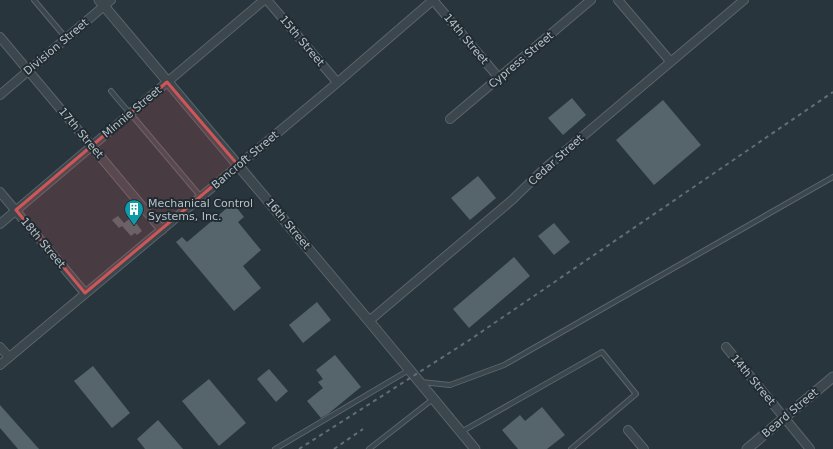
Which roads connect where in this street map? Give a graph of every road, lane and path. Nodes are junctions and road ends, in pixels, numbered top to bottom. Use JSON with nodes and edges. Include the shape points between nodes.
{"nodes":[{"id":1,"x":34,"y":0,"type":"edge"},
{"id":2,"x":265,"y":0,"type":"edge"},
{"id":3,"x":433,"y":0,"type":"edge"},
{"id":4,"x":591,"y":0,"type":"edge"},
{"id":5,"x":618,"y":0,"type":"edge"},
{"id":6,"x":744,"y":0,"type":"edge"},
{"id":7,"x":105,"y":2,"type":"edge"},
{"id":8,"x":0,"y":37,"type":"edge"},
{"id":9,"x":67,"y":38,"type":"junction"},
{"id":10,"x":670,"y":61,"type":"junction"},
{"id":11,"x":28,"y":71,"type":"junction"},
{"id":12,"x":499,"y":78,"type":"junction"},
{"id":13,"x":168,"y":82,"type":"junction"},
{"id":14,"x":337,"y":82,"type":"junction"},
{"id":15,"x":111,"y":91,"type":"dead end"},
{"id":16,"x":0,"y":95,"type":"edge"},
{"id":17,"x":130,"y":113,"type":"junction"},
{"id":18,"x":450,"y":119,"type":"dead end"},
{"id":19,"x":91,"y":146,"type":"junction"},
{"id":20,"x":238,"y":165,"type":"junction"},
{"id":21,"x":833,"y":177,"type":"edge"},
{"id":22,"x":0,"y":192,"type":"edge"},
{"id":23,"x":201,"y":197,"type":"junction"},
{"id":24,"x":16,"y":210,"type":"junction"},
{"id":25,"x":0,"y":224,"type":"edge"},
{"id":26,"x":162,"y":230,"type":"junction"},
{"id":27,"x":85,"y":293,"type":"junction"},
{"id":28,"x":369,"y":321,"type":"junction"},
{"id":29,"x":0,"y":347,"type":"edge"},
{"id":30,"x":726,"y":347,"type":"dead end"},
{"id":31,"x":9,"y":357,"type":"junction"},
{"id":32,"x":0,"y":365,"type":"edge"},
{"id":33,"x":410,"y":370,"type":"junction"},
{"id":34,"x":833,"y":376,"type":"edge"},
{"id":35,"x":420,"y":382,"type":"junction"},
{"id":36,"x":434,"y":399,"type":"junction"},
{"id":37,"x":784,"y":418,"type":"junction"},
{"id":38,"x":628,"y":430,"type":"dead end"},
{"id":39,"x":461,"y":432,"type":"junction"},
{"id":40,"x":275,"y":449,"type":"edge"},
{"id":41,"x":369,"y":449,"type":"edge"},
{"id":42,"x":475,"y":449,"type":"edge"},
{"id":43,"x":571,"y":449,"type":"edge"},
{"id":44,"x":644,"y":449,"type":"edge"},
{"id":45,"x":747,"y":449,"type":"edge"},
{"id":46,"x":810,"y":449,"type":"edge"}],
"edges":[{"from":1,"to":9,"type":"lane"},
{"from":2,"to":13,"type":"street","name":"Minnie Street"},
{"from":2,"to":14,"type":"street","name":"15th Street"},
{"from":3,"to":12,"type":"street","name":"14th Street"},
{"from":3,"to":14,"type":"street","name":"Bancroft Street"},
{"from":4,"to":12,"type":"street","name":"Cypress Street"},
{"from":5,"to":10,"type":"street"},
{"from":6,"to":10,"type":"street","name":"Cedar Street"},
{"from":7,"to":9,"type":"street","name":"Division Street"},
{"from":7,"to":13,"type":"street","name":"16th Street"},
{"from":8,"to":11,"type":"street","name":"17th Street"},
{"from":9,"to":11,"type":"street","name":"Division Street"},
{"from":10,"to":28,"type":"street","name":"Cedar Street"},
{"from":11,"to":16,"type":"street","name":"Division Street"},
{"from":11,"to":19,"type":"street","name":"17th Street"},
{"from":12,"to":18,"type":"street","name":"Cypress Street"},
{"from":13,"to":17,"type":"street","name":"Minnie Street"},
{"from":13,"to":20,"type":"street","name":"16th Street"},
{"from":14,"to":20,"type":"street","name":"Bancroft Street"},
{"from":15,"to":17,"type":"lane"},
{"from":17,"to":19,"type":"street","name":"Minnie Street"},
{"from":17,"to":23,"type":"lane"},
{"from":19,"to":24,"type":"street","name":"Minnie Street"},
{"from":19,"to":26,"type":"street","name":"17th Street"},
{"from":20,"to":23,"type":"street","name":"Bancroft Street"},
{"from":20,"to":28,"type":"street","name":"16th Street"},
{"from":21,"to":35,"type":"lane","via":[[504,365],[450,385]]},
{"from":22,"to":24,"type":"street","name":"18th Street"},
{"from":23,"to":26,"type":"street","name":"Bancroft Street"},
{"from":24,"to":25,"type":"street","name":"Minnie Street"},
{"from":24,"to":27,"type":"street","name":"18th Street"},
{"from":26,"to":27,"type":"street","name":"Bancroft Street"},
{"from":27,"to":31,"type":"street","name":"Bancroft Street"},
{"from":28,"to":33,"type":"street","name":"16th Street"},
{"from":29,"to":31,"type":"street"},
{"from":30,"to":37,"type":"street","name":"14th Street"},
{"from":31,"to":32,"type":"street","name":"Bancroft Street"},
{"from":33,"to":35,"type":"street","name":"16th Street"},
{"from":33,"to":40,"type":"lane"},
{"from":34,"to":37,"type":"street","name":"Beard Street"},
{"from":35,"to":36,"type":"street","name":"16th Street"},
{"from":36,"to":39,"type":"street","name":"16th Street"},
{"from":36,"to":41,"type":"lane"},
{"from":37,"to":45,"type":"street","name":"Beard Street"},
{"from":37,"to":46,"type":"street","name":"14th Street"},
{"from":38,"to":44,"type":"street"},
{"from":39,"to":42,"type":"street","name":"16th Street"},
{"from":39,"to":43,"type":"lane","via":[[602,352],[636,394]]}]}
